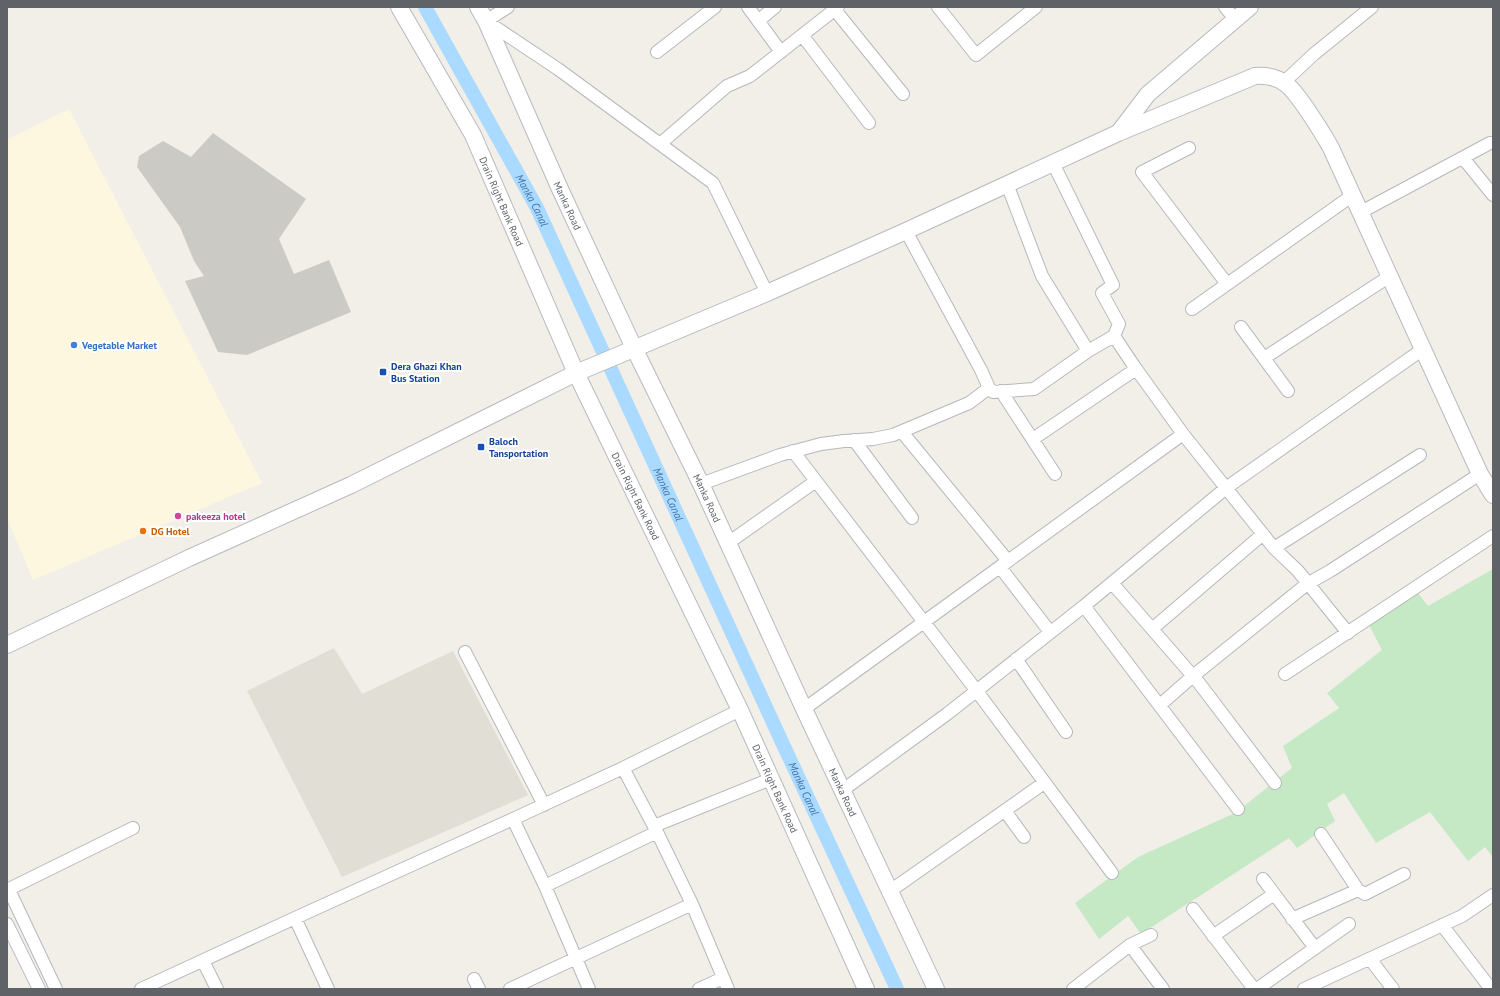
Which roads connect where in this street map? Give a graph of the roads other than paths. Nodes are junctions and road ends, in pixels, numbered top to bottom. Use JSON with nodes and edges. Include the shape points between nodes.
{"nodes":[{"id":1,"x":399,"y":7,"type":"edge"},
{"id":2,"x":508,"y":7,"type":"edge"},
{"id":3,"x":715,"y":7,"type":"edge"},
{"id":4,"x":748,"y":7,"type":"edge"},
{"id":5,"x":775,"y":7,"type":"edge"},
{"id":6,"x":1036,"y":7,"type":"edge"},
{"id":7,"x":1225,"y":7,"type":"edge"},
{"id":8,"x":1250,"y":7,"type":"edge"},
{"id":9,"x":1372,"y":7,"type":"edge"},
{"id":10,"x":836,"y":8,"type":"edge"},
{"id":11,"x":943,"y":9,"type":"edge"},
{"id":12,"x":482,"y":14,"type":"edge"},
{"id":13,"x":1235,"y":19,"type":"junction"},
{"id":14,"x":758,"y":21,"type":"junction"},
{"id":15,"x":802,"y":35,"type":"junction"},
{"id":16,"x":657,"y":52,"type":"dead end"},
{"id":17,"x":781,"y":52,"type":"junction"},
{"id":18,"x":1284,"y":82,"type":"junction"},
{"id":19,"x":903,"y":94,"type":"dead end"},
{"id":20,"x":869,"y":123,"type":"dead end"},
{"id":21,"x":1118,"y":133,"type":"junction"},
{"id":22,"x":1493,"y":143,"type":"edge"},
{"id":23,"x":660,"y":144,"type":"junction"},
{"id":24,"x":1189,"y":148,"type":"dead end"},
{"id":25,"x":1463,"y":158,"type":"junction"},
{"id":26,"x":1053,"y":162,"type":"junction"},
{"id":27,"x":1007,"y":184,"type":"junction"},
{"id":28,"x":1353,"y":195,"type":"junction"},
{"id":29,"x":1493,"y":195,"type":"edge"},
{"id":30,"x":1361,"y":212,"type":"junction"},
{"id":31,"x":906,"y":231,"type":"junction"},
{"id":32,"x":1390,"y":276,"type":"junction"},
{"id":33,"x":1227,"y":284,"type":"junction"},
{"id":34,"x":767,"y":292,"type":"junction"},
{"id":35,"x":1192,"y":309,"type":"dead end"},
{"id":36,"x":1241,"y":327,"type":"dead end"},
{"id":37,"x":1114,"y":336,"type":"junction"},
{"id":38,"x":634,"y":348,"type":"junction"},
{"id":39,"x":1422,"y":349,"type":"junction"},
{"id":40,"x":1088,"y":351,"type":"junction"},
{"id":41,"x":1264,"y":358,"type":"junction"},
{"id":42,"x":1136,"y":369,"type":"junction"},
{"id":43,"x":576,"y":373,"type":"junction"},
{"id":44,"x":989,"y":388,"type":"junction"},
{"id":45,"x":1288,"y":390,"type":"dead end"},
{"id":46,"x":1001,"y":391,"type":"junction"},
{"id":47,"x":902,"y":432,"type":"junction"},
{"id":48,"x":1183,"y":434,"type":"junction"},
{"id":49,"x":1033,"y":439,"type":"junction"},
{"id":50,"x":854,"y":440,"type":"junction"},
{"id":51,"x":793,"y":451,"type":"junction"},
{"id":52,"x":1420,"y":455,"type":"dead end"},
{"id":53,"x":1055,"y":474,"type":"dead end"},
{"id":54,"x":1480,"y":474,"type":"junction"},
{"id":55,"x":816,"y":481,"type":"junction"},
{"id":56,"x":701,"y":484,"type":"junction"},
{"id":57,"x":1226,"y":488,"type":"junction"},
{"id":58,"x":1493,"y":495,"type":"edge"},
{"id":59,"x":912,"y":518,"type":"dead end"},
{"id":60,"x":1264,"y":534,"type":"junction"},
{"id":61,"x":1493,"y":536,"type":"edge"},
{"id":62,"x":728,"y":543,"type":"junction"},
{"id":63,"x":1274,"y":548,"type":"junction"},
{"id":64,"x":1004,"y":564,"type":"junction"},
{"id":65,"x":1112,"y":583,"type":"junction"},
{"id":66,"x":1307,"y":584,"type":"junction"},
{"id":67,"x":1084,"y":606,"type":"junction"},
{"id":68,"x":924,"y":624,"type":"junction"},
{"id":69,"x":1152,"y":630,"type":"junction"},
{"id":70,"x":1050,"y":632,"type":"junction"},
{"id":71,"x":1348,"y":632,"type":"junction"},
{"id":72,"x":7,"y":645,"type":"edge"},
{"id":73,"x":465,"y":652,"type":"dead end"},
{"id":74,"x":1016,"y":659,"type":"junction"},
{"id":75,"x":1285,"y":674,"type":"dead end"},
{"id":76,"x":1193,"y":676,"type":"junction"},
{"id":77,"x":976,"y":690,"type":"junction"},
{"id":78,"x":1160,"y":705,"type":"junction"},
{"id":79,"x":804,"y":709,"type":"junction"},
{"id":80,"x":740,"y":710,"type":"junction"},
{"id":81,"x":1066,"y":732,"type":"dead end"},
{"id":82,"x":623,"y":768,"type":"junction"},
{"id":83,"x":771,"y":780,"type":"junction"},
{"id":84,"x":1044,"y":783,"type":"junction"},
{"id":85,"x":1275,"y":783,"type":"dead end"},
{"id":86,"x":843,"y":790,"type":"junction"},
{"id":87,"x":544,"y":805,"type":"junction"},
{"id":88,"x":1238,"y":809,"type":"dead end"},
{"id":89,"x":1004,"y":811,"type":"junction"},
{"id":90,"x":513,"y":819,"type":"junction"},
{"id":91,"x":133,"y":828,"type":"dead end"},
{"id":92,"x":655,"y":829,"type":"junction"},
{"id":93,"x":1321,"y":834,"type":"dead end"},
{"id":94,"x":1024,"y":837,"type":"dead end"},
{"id":95,"x":1112,"y":873,"type":"dead end"},
{"id":96,"x":1404,"y":874,"type":"dead end"},
{"id":97,"x":1263,"y":879,"type":"dead end"},
{"id":98,"x":545,"y":886,"type":"junction"},
{"id":99,"x":8,"y":890,"type":"edge"},
{"id":100,"x":1358,"y":890,"type":"junction"},
{"id":101,"x":890,"y":891,"type":"junction"},
{"id":102,"x":1274,"y":894,"type":"junction"},
{"id":103,"x":1493,"y":895,"type":"edge"},
{"id":104,"x":692,"y":904,"type":"junction"},
{"id":105,"x":1192,"y":909,"type":"dead end"},
{"id":106,"x":295,"y":918,"type":"junction"},
{"id":107,"x":1292,"y":919,"type":"junction"},
{"id":108,"x":7,"y":924,"type":"edge"},
{"id":109,"x":1349,"y":924,"type":"dead end"},
{"id":110,"x":1442,"y":925,"type":"junction"},
{"id":111,"x":1151,"y":935,"type":"dead end"},
{"id":112,"x":1213,"y":936,"type":"junction"},
{"id":113,"x":1130,"y":945,"type":"junction"},
{"id":114,"x":1315,"y":948,"type":"junction"},
{"id":115,"x":575,"y":959,"type":"junction"},
{"id":116,"x":1370,"y":959,"type":"junction"},
{"id":117,"x":203,"y":961,"type":"junction"},
{"id":118,"x":723,"y":978,"type":"junction"},
{"id":119,"x":39,"y":989,"type":"edge"},
{"id":120,"x":56,"y":989,"type":"edge"},
{"id":121,"x":141,"y":989,"type":"edge"},
{"id":122,"x":217,"y":989,"type":"edge"},
{"id":123,"x":328,"y":989,"type":"edge"},
{"id":124,"x":510,"y":989,"type":"edge"},
{"id":125,"x":590,"y":989,"type":"edge"},
{"id":126,"x":699,"y":989,"type":"edge"},
{"id":127,"x":728,"y":989,"type":"edge"},
{"id":128,"x":866,"y":989,"type":"edge"},
{"id":129,"x":936,"y":989,"type":"edge"},
{"id":130,"x":1073,"y":989,"type":"edge"},
{"id":131,"x":1163,"y":989,"type":"edge"},
{"id":132,"x":1255,"y":989,"type":"edge"},
{"id":133,"x":1304,"y":989,"type":"edge"},
{"id":134,"x":1393,"y":989,"type":"edge"},
{"id":135,"x":1491,"y":989,"type":"edge"}],
"edges":[{"from":1,"to":43,"type":"main road","name":"Drain Right Bank Road","via":[[472,135]]},
{"from":2,"to":12,"type":"street"},
{"from":3,"to":16,"type":"street"},
{"from":4,"to":14,"type":"street"},
{"from":5,"to":14,"type":"street"},
{"from":6,"to":11,"type":"street","via":[[976,55]]},
{"from":7,"to":13,"type":"street"},
{"from":8,"to":13,"type":"main road"},
{"from":9,"to":18,"type":"street"},
{"from":10,"to":15,"type":"street"},
{"from":10,"to":19,"type":"street"},
{"from":12,"to":23,"type":"street"},
{"from":12,"to":38,"type":"main road","name":"Manka Road"},
{"from":13,"to":21,"type":"main road","via":[[1148,94]]},
{"from":14,"to":17,"type":"street"},
{"from":15,"to":17,"type":"street"},
{"from":15,"to":20,"type":"street"},
{"from":17,"to":23,"type":"street","via":[[750,76],[728,86]]},
{"from":18,"to":21,"type":"main road","via":[[1265,75],[1255,76]]},
{"from":18,"to":28,"type":"main road","via":[[1297,94],[1317,124]]},
{"from":21,"to":26,"type":"main road"},
{"from":22,"to":25,"type":"street"},
{"from":23,"to":34,"type":"street","via":[[713,183]]},
{"from":24,"to":33,"type":"street","via":[[1142,172]]},
{"from":25,"to":29,"type":"street"},
{"from":25,"to":30,"type":"street"},
{"from":26,"to":27,"type":"main road"},
{"from":26,"to":37,"type":"street","via":[[1114,285],[1102,293],[1119,324]]},
{"from":27,"to":31,"type":"main road"},
{"from":27,"to":40,"type":"street","via":[[1042,276]]},
{"from":28,"to":30,"type":"main road"},
{"from":28,"to":33,"type":"street"},
{"from":30,"to":32,"type":"main road"},
{"from":31,"to":34,"type":"main road"},
{"from":31,"to":44,"type":"street"},
{"from":32,"to":39,"type":"main road"},
{"from":32,"to":41,"type":"street"},
{"from":33,"to":35,"type":"street"},
{"from":34,"to":38,"type":"main road"},
{"from":36,"to":41,"type":"street"},
{"from":37,"to":40,"type":"street"},
{"from":37,"to":42,"type":"street"},
{"from":38,"to":43,"type":"main road"},
{"from":38,"to":56,"type":"main road","name":"Manka Road"},
{"from":39,"to":54,"type":"main road"},
{"from":39,"to":57,"type":"street"},
{"from":40,"to":46,"type":"street","via":[[1034,389]]},
{"from":41,"to":45,"type":"street"},
{"from":42,"to":48,"type":"street"},
{"from":42,"to":49,"type":"street"},
{"from":43,"to":72,"type":"main road","via":[[351,485],[189,558]]},
{"from":43,"to":80,"type":"main road","name":"Drain Right Bank Road"},
{"from":44,"to":46,"type":"street","via":[[993,392]]},
{"from":44,"to":47,"type":"street","via":[[969,403]]},
{"from":46,"to":49,"type":"street"},
{"from":47,"to":50,"type":"street","via":[[873,439]]},
{"from":47,"to":64,"type":"street"},
{"from":48,"to":57,"type":"street"},
{"from":48,"to":64,"type":"street"},
{"from":49,"to":53,"type":"street"},
{"from":50,"to":51,"type":"street"},
{"from":50,"to":59,"type":"street"},
{"from":51,"to":55,"type":"street"},
{"from":51,"to":56,"type":"street"},
{"from":52,"to":63,"type":"street"},
{"from":54,"to":58,"type":"main road"},
{"from":54,"to":66,"type":"street"},
{"from":55,"to":62,"type":"street"},
{"from":55,"to":68,"type":"street"},
{"from":56,"to":62,"type":"main road","name":"Manka Road"},
{"from":57,"to":60,"type":"street"},
{"from":57,"to":65,"type":"street"},
{"from":60,"to":63,"type":"street"},
{"from":60,"to":69,"type":"street"},
{"from":61,"to":71,"type":"street"},
{"from":62,"to":79,"type":"main road","name":"Manka Road"},
{"from":63,"to":66,"type":"street","via":[[1298,571]]},
{"from":64,"to":68,"type":"street"},
{"from":64,"to":70,"type":"street"},
{"from":65,"to":67,"type":"street"},
{"from":65,"to":69,"type":"street"},
{"from":66,"to":71,"type":"street"},
{"from":66,"to":76,"type":"street"},
{"from":67,"to":70,"type":"street"},
{"from":67,"to":78,"type":"street"},
{"from":68,"to":77,"type":"street"},
{"from":68,"to":79,"type":"street"},
{"from":69,"to":76,"type":"street"},
{"from":70,"to":74,"type":"street"},
{"from":71,"to":75,"type":"street"},
{"from":73,"to":87,"type":"street"},
{"from":74,"to":77,"type":"street"},
{"from":74,"to":81,"type":"street"},
{"from":76,"to":78,"type":"street"},
{"from":76,"to":85,"type":"street"},
{"from":77,"to":84,"type":"street"},
{"from":77,"to":86,"type":"street"},
{"from":78,"to":88,"type":"street"},
{"from":79,"to":86,"type":"main road","name":"Manka Road"},
{"from":80,"to":82,"type":"street"},
{"from":80,"to":83,"type":"main road","name":"Drain Right Bank Road"},
{"from":82,"to":87,"type":"street"},
{"from":82,"to":92,"type":"street"},
{"from":83,"to":92,"type":"street"},
{"from":83,"to":128,"type":"main road","name":"Drain Right Bank Road"},
{"from":84,"to":89,"type":"street"},
{"from":84,"to":95,"type":"street"},
{"from":86,"to":101,"type":"main road","name":"Manka Road"},
{"from":87,"to":90,"type":"street"},
{"from":89,"to":94,"type":"street"},
{"from":89,"to":101,"type":"street"},
{"from":90,"to":98,"type":"street"},
{"from":90,"to":106,"type":"street"},
{"from":91,"to":99,"type":"street"},
{"from":92,"to":98,"type":"street"},
{"from":92,"to":104,"type":"street"},
{"from":93,"to":100,"type":"street"},
{"from":96,"to":100,"type":"street","via":[[1365,894]]},
{"from":97,"to":102,"type":"street"},
{"from":98,"to":115,"type":"street"},
{"from":99,"to":120,"type":"street"},
{"from":100,"to":107,"type":"street"},
{"from":101,"to":129,"type":"main road","name":"Manka Road"},
{"from":102,"to":107,"type":"street"},
{"from":102,"to":112,"type":"street"},
{"from":103,"to":110,"type":"street","via":[[1462,916]]},
{"from":104,"to":115,"type":"street"},
{"from":104,"to":118,"type":"street"},
{"from":105,"to":112,"type":"street"},
{"from":106,"to":117,"type":"street"},
{"from":106,"to":123,"type":"street"},
{"from":107,"to":114,"type":"street"},
{"from":108,"to":119,"type":"street"},
{"from":109,"to":114,"type":"street"},
{"from":110,"to":116,"type":"street"},
{"from":110,"to":135,"type":"street"},
{"from":111,"to":113,"type":"street"},
{"from":112,"to":132,"type":"street"},
{"from":113,"to":130,"type":"street"},
{"from":113,"to":131,"type":"street"},
{"from":114,"to":132,"type":"street"},
{"from":115,"to":124,"type":"street"},
{"from":115,"to":125,"type":"street"},
{"from":116,"to":133,"type":"street"},
{"from":116,"to":134,"type":"street"},
{"from":117,"to":121,"type":"street"},
{"from":117,"to":122,"type":"street"},
{"from":118,"to":126,"type":"street"},
{"from":118,"to":127,"type":"street"}]}
